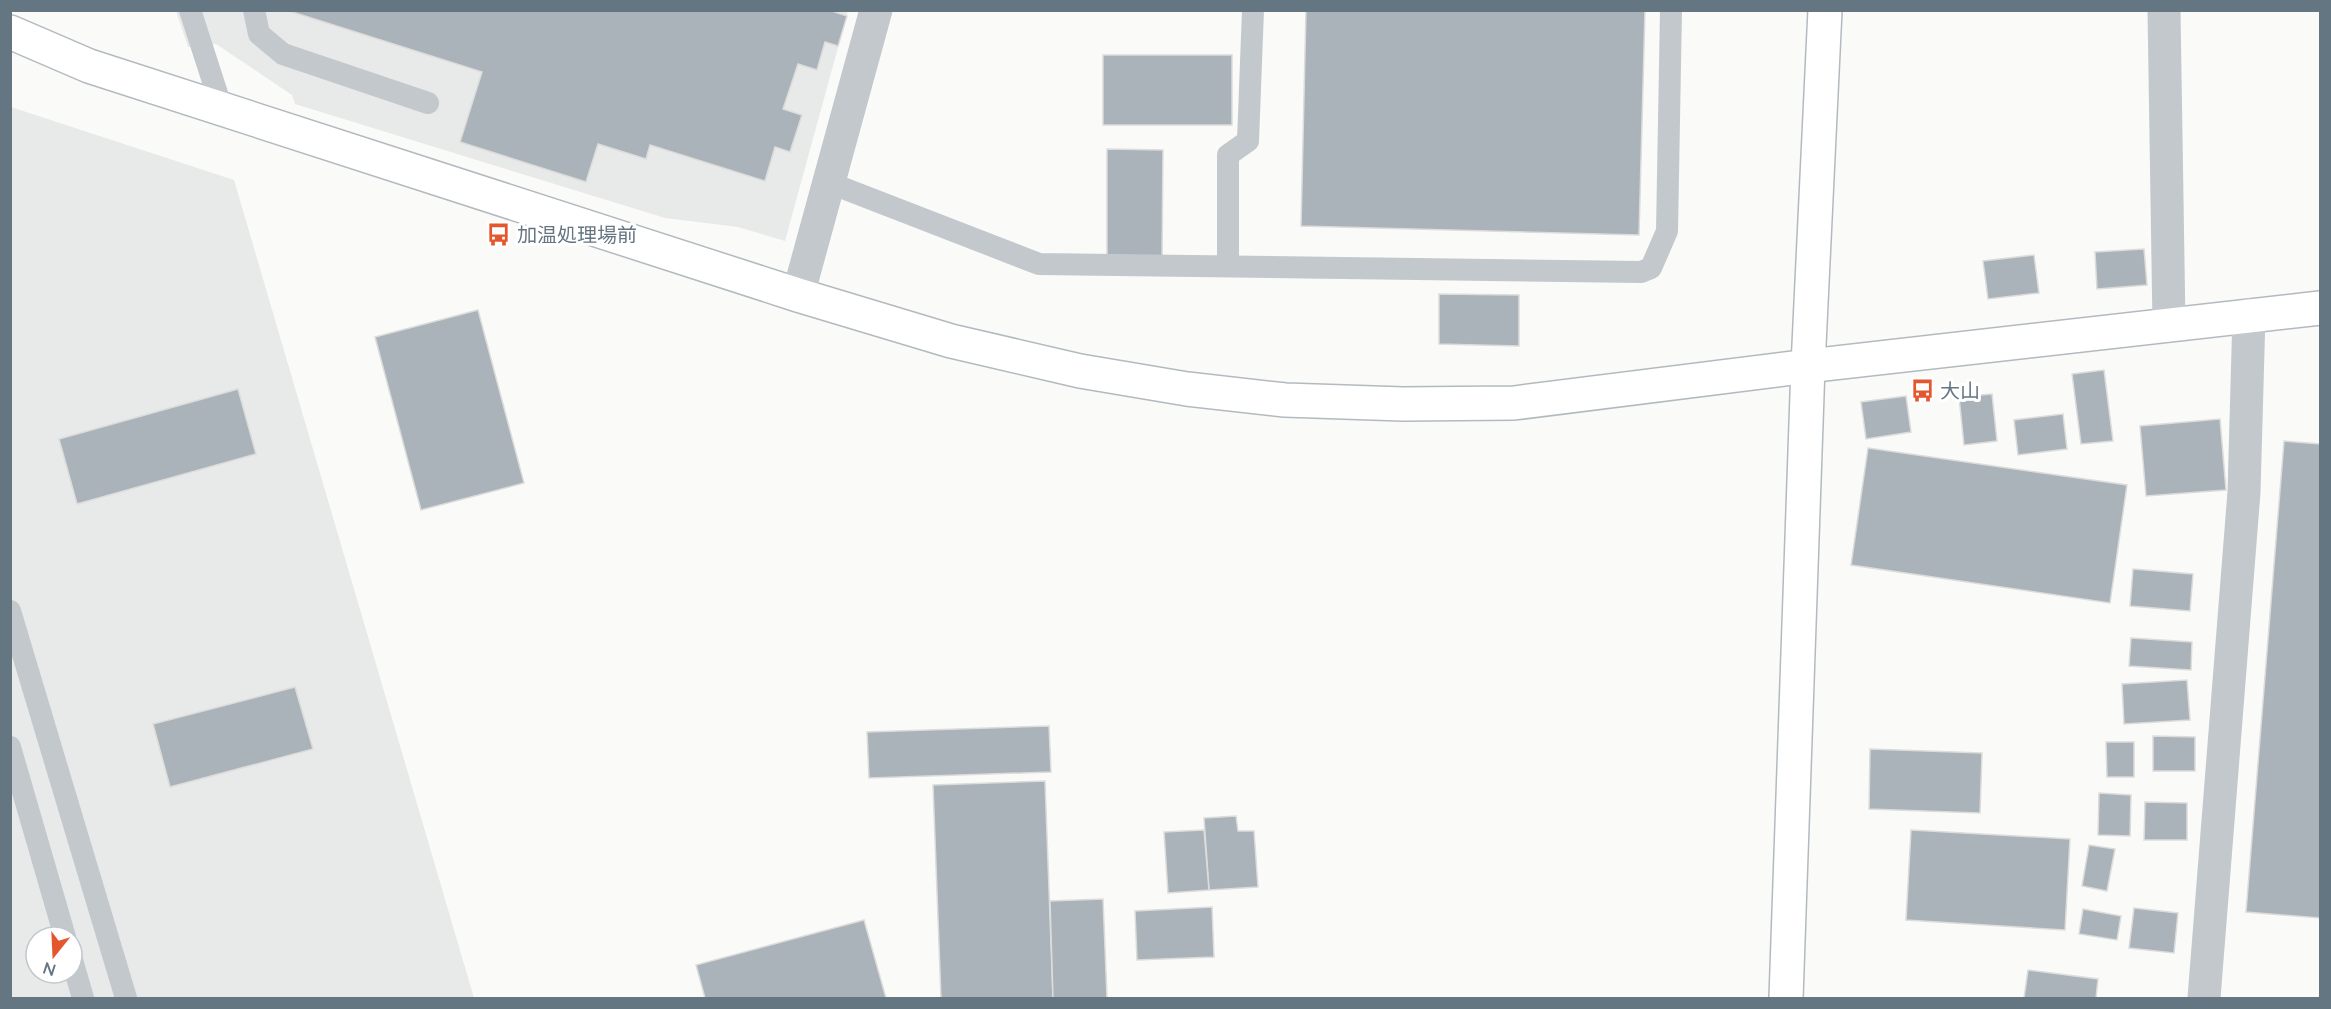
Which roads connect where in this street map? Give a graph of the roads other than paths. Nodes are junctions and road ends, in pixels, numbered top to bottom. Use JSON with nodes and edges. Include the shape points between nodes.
{"nodes":[{"id":1,"x":190,"y":10,"type":"edge"},
{"id":2,"x":254,"y":10,"type":"edge"},
{"id":3,"x":876,"y":10,"type":"edge"},
{"id":4,"x":1253,"y":10,"type":"edge"},
{"id":5,"x":1671,"y":10,"type":"edge"},
{"id":6,"x":1825,"y":10,"type":"edge"},
{"id":7,"x":2164,"y":10,"type":"edge"},
{"id":8,"x":10,"y":32,"type":"edge"},
{"id":9,"x":428,"y":102,"type":"dead end"},
{"id":10,"x":222,"y":109,"type":"junction"},
{"id":11,"x":830,"y":183,"type":"junction"},
{"id":12,"x":1228,"y":266,"type":"junction"},
{"id":13,"x":798,"y":295,"type":"junction"},
{"id":14,"x":2320,"y":308,"type":"edge"},
{"id":15,"x":2249,"y":315,"type":"junction"},
{"id":16,"x":2169,"y":325,"type":"junction"},
{"id":17,"x":1808,"y":366,"type":"junction"},
{"id":18,"x":10,"y":611,"type":"edge"},
{"id":19,"x":10,"y":747,"type":"edge"},
{"id":20,"x":62,"y":925,"type":"edge"},
{"id":21,"x":126,"y":999,"type":"edge"},
{"id":22,"x":1786,"y":999,"type":"edge"},
{"id":23,"x":2204,"y":999,"type":"edge"}],
"edges":[{"from":1,"to":10,"type":"lane"},
{"from":2,"to":9,"type":"lane","via":[[259,34],[283,54]]},
{"from":3,"to":11,"type":"street"},
{"from":4,"to":12,"type":"lane","via":[[1248,141],[1228,155]]},
{"from":5,"to":12,"type":"lane","via":[[1667,231],[1651,268],[1641,272]]},
{"from":6,"to":17,"type":"street"},
{"from":7,"to":16,"type":"street"},
{"from":8,"to":10,"type":"street","via":[[89,66]]},
{"from":10,"to":13,"type":"street"},
{"from":11,"to":12,"type":"lane","via":[[1039,264]]},
{"from":11,"to":13,"type":"street"},
{"from":13,"to":17,"type":"street","via":[[930,335],[1080,371],[1285,400],[1514,403]]},
{"from":14,"to":15,"type":"street"},
{"from":15,"to":16,"type":"street"},
{"from":15,"to":23,"type":"street","via":[[2244,492]]},
{"from":16,"to":17,"type":"street"},
{"from":17,"to":22,"type":"street"},
{"from":18,"to":21,"type":"lane"},
{"from":19,"to":20,"type":"lane"}]}
